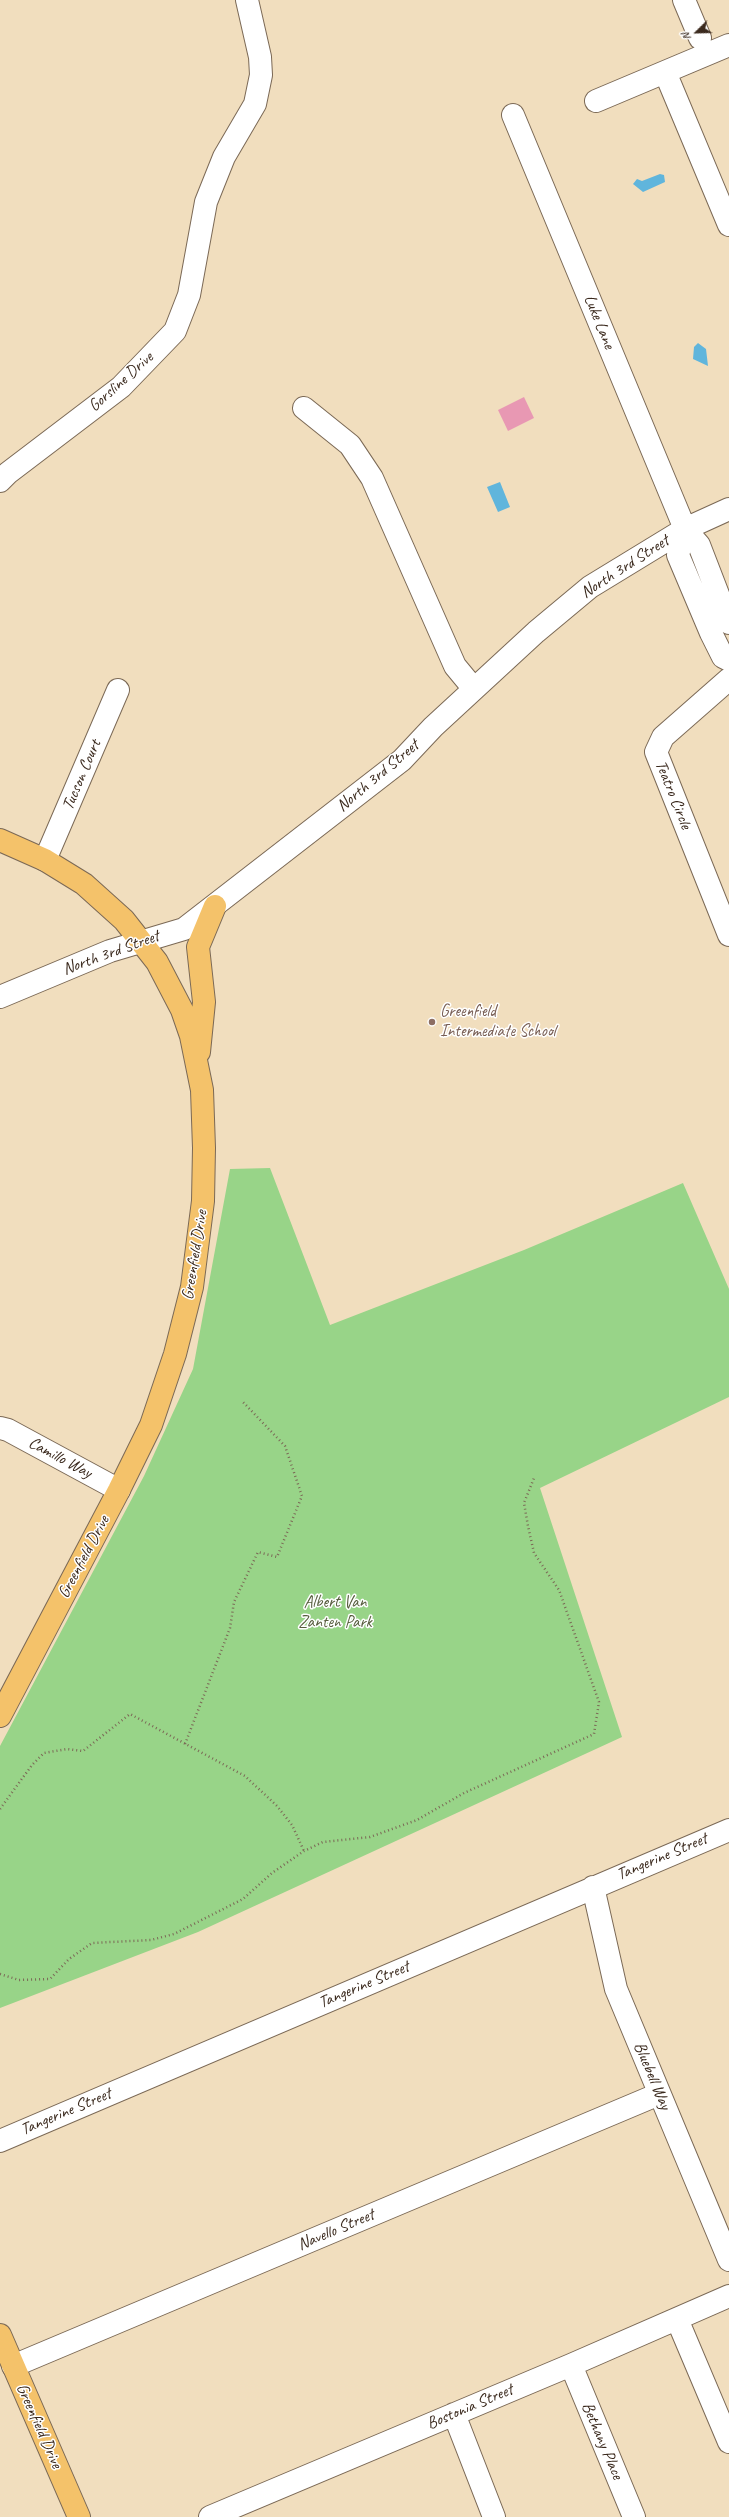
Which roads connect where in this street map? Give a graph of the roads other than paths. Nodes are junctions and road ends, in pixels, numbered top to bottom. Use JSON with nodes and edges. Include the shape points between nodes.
{"nodes":[{"id":1,"x":247,"y":0,"type":"edge"},
{"id":2,"x":684,"y":0,"type":"edge"},
{"id":3,"x":700,"y":38,"type":"dead end"},
{"id":4,"x":729,"y":45,"type":"edge"},
{"id":5,"x":665,"y":72,"type":"junction"},
{"id":6,"x":596,"y":100,"type":"dead end"},
{"id":7,"x":514,"y":115,"type":"dead end"},
{"id":8,"x":729,"y":225,"type":"edge"},
{"id":9,"x":304,"y":408,"type":"dead end"},
{"id":10,"x":0,"y":482,"type":"edge"},
{"id":11,"x":729,"y":509,"type":"edge"},
{"id":12,"x":685,"y":529,"type":"junction"},
{"id":13,"x":729,"y":623,"type":"edge"},
{"id":14,"x":729,"y":660,"type":"edge"},
{"id":15,"x":729,"y":679,"type":"edge"},
{"id":16,"x":474,"y":689,"type":"junction"},
{"id":17,"x":118,"y":690,"type":"dead end"},
{"id":18,"x":0,"y":840,"type":"edge"},
{"id":19,"x":46,"y":860,"type":"junction"},
{"id":20,"x":215,"y":906,"type":"junction"},
{"id":21,"x":729,"y":935,"type":"edge"},
{"id":22,"x":142,"y":940,"type":"junction"},
{"id":23,"x":0,"y":997,"type":"edge"},
{"id":24,"x":198,"y":1063,"type":"junction"},
{"id":25,"x":0,"y":1428,"type":"edge"},
{"id":26,"x":119,"y":1490,"type":"junction"},
{"id":27,"x":0,"y":1716,"type":"edge"},
{"id":28,"x":729,"y":1830,"type":"edge"},
{"id":29,"x":593,"y":1887,"type":"junction"},
{"id":30,"x":659,"y":2094,"type":"junction"},
{"id":31,"x":0,"y":2141,"type":"edge"},
{"id":32,"x":729,"y":2260,"type":"edge"},
{"id":33,"x":729,"y":2296,"type":"edge"},
{"id":34,"x":677,"y":2319,"type":"junction"},
{"id":35,"x":0,"y":2335,"type":"edge"},
{"id":36,"x":8,"y":2362,"type":"edge"},
{"id":37,"x":571,"y":2365,"type":"junction"},
{"id":38,"x":454,"y":2414,"type":"junction"},
{"id":39,"x":729,"y":2442,"type":"edge"},
{"id":40,"x":79,"y":2517,"type":"edge"},
{"id":41,"x":210,"y":2517,"type":"edge"},
{"id":42,"x":494,"y":2517,"type":"edge"},
{"id":43,"x":634,"y":2517,"type":"edge"}],
"edges":[{"from":1,"to":10,"type":"street","name":"Gorsline Drive","via":[[260,57],[261,75],[255,104],[224,157],[206,202],[189,295],[175,331],[121,387]]},
{"from":2,"to":3,"type":"street"},
{"from":4,"to":5,"type":"street"},
{"from":5,"to":6,"type":"street"},
{"from":5,"to":8,"type":"street"},
{"from":7,"to":12,"type":"street","name":"Luke Lane"},
{"from":9,"to":16,"type":"street","via":[[350,445],[372,478],[455,666]]},
{"from":11,"to":12,"type":"street","name":"North 3rd Street"},
{"from":12,"to":13,"type":"street","name":"Luke Lane","via":[[699,545]]},
{"from":12,"to":14,"type":"street","via":[[678,555],[711,633],[723,657]]},
{"from":12,"to":16,"type":"street","name":"North 3rd Street","via":[[590,587]]},
{"from":15,"to":21,"type":"street","name":"Teatro Circle","via":[[663,737],[656,752]]},
{"from":16,"to":20,"type":"street","name":"North 3rd Street","via":[[402,760]]},
{"from":17,"to":19,"type":"street","name":"Tucson Court"},
{"from":18,"to":19,"type":"main road","name":"Greenfield Drive"},
{"from":19,"to":22,"type":"main road","name":"Greenfield Drive","via":[[84,884]]},
{"from":20,"to":22,"type":"street","name":"North 3rd Street","via":[[184,929]]},
{"from":20,"to":24,"type":"main road","via":[[198,947],[204,1002]]},
{"from":22,"to":23,"type":"street","name":"North 3rd Street"},
{"from":22,"to":24,"type":"main road","name":"Greenfield Drive","via":[[179,1004]]},
{"from":24,"to":26,"type":"main road","name":"Greenfield Drive","via":[[203,1117],[203,1201],[192,1287],[175,1354],[151,1425]]},
{"from":25,"to":26,"type":"street","name":"Camillo Way"},
{"from":26,"to":27,"type":"main road","name":"Greenfield Drive"},
{"from":28,"to":29,"type":"street","name":"Tangerine Street"},
{"from":29,"to":30,"type":"street","name":"Bluebell Way","via":[[616,1989]]},
{"from":29,"to":31,"type":"street","name":"Tangerine Street"},
{"from":30,"to":32,"type":"street","name":"Bluebell Way"},
{"from":30,"to":36,"type":"street","name":"Navello Street"},
{"from":33,"to":34,"type":"street","name":"Bostonia Street"},
{"from":34,"to":37,"type":"street","name":"Bostonia Street"},
{"from":34,"to":39,"type":"street"},
{"from":35,"to":36,"type":"main road","name":"Greenfield Drive"},
{"from":36,"to":40,"type":"main road","name":"Greenfield Drive"},
{"from":37,"to":38,"type":"street","name":"Bostonia Street"},
{"from":37,"to":43,"type":"street","name":"Bethany Place"},
{"from":38,"to":41,"type":"street","name":"Bostonia Street"},
{"from":38,"to":42,"type":"street"}]}
